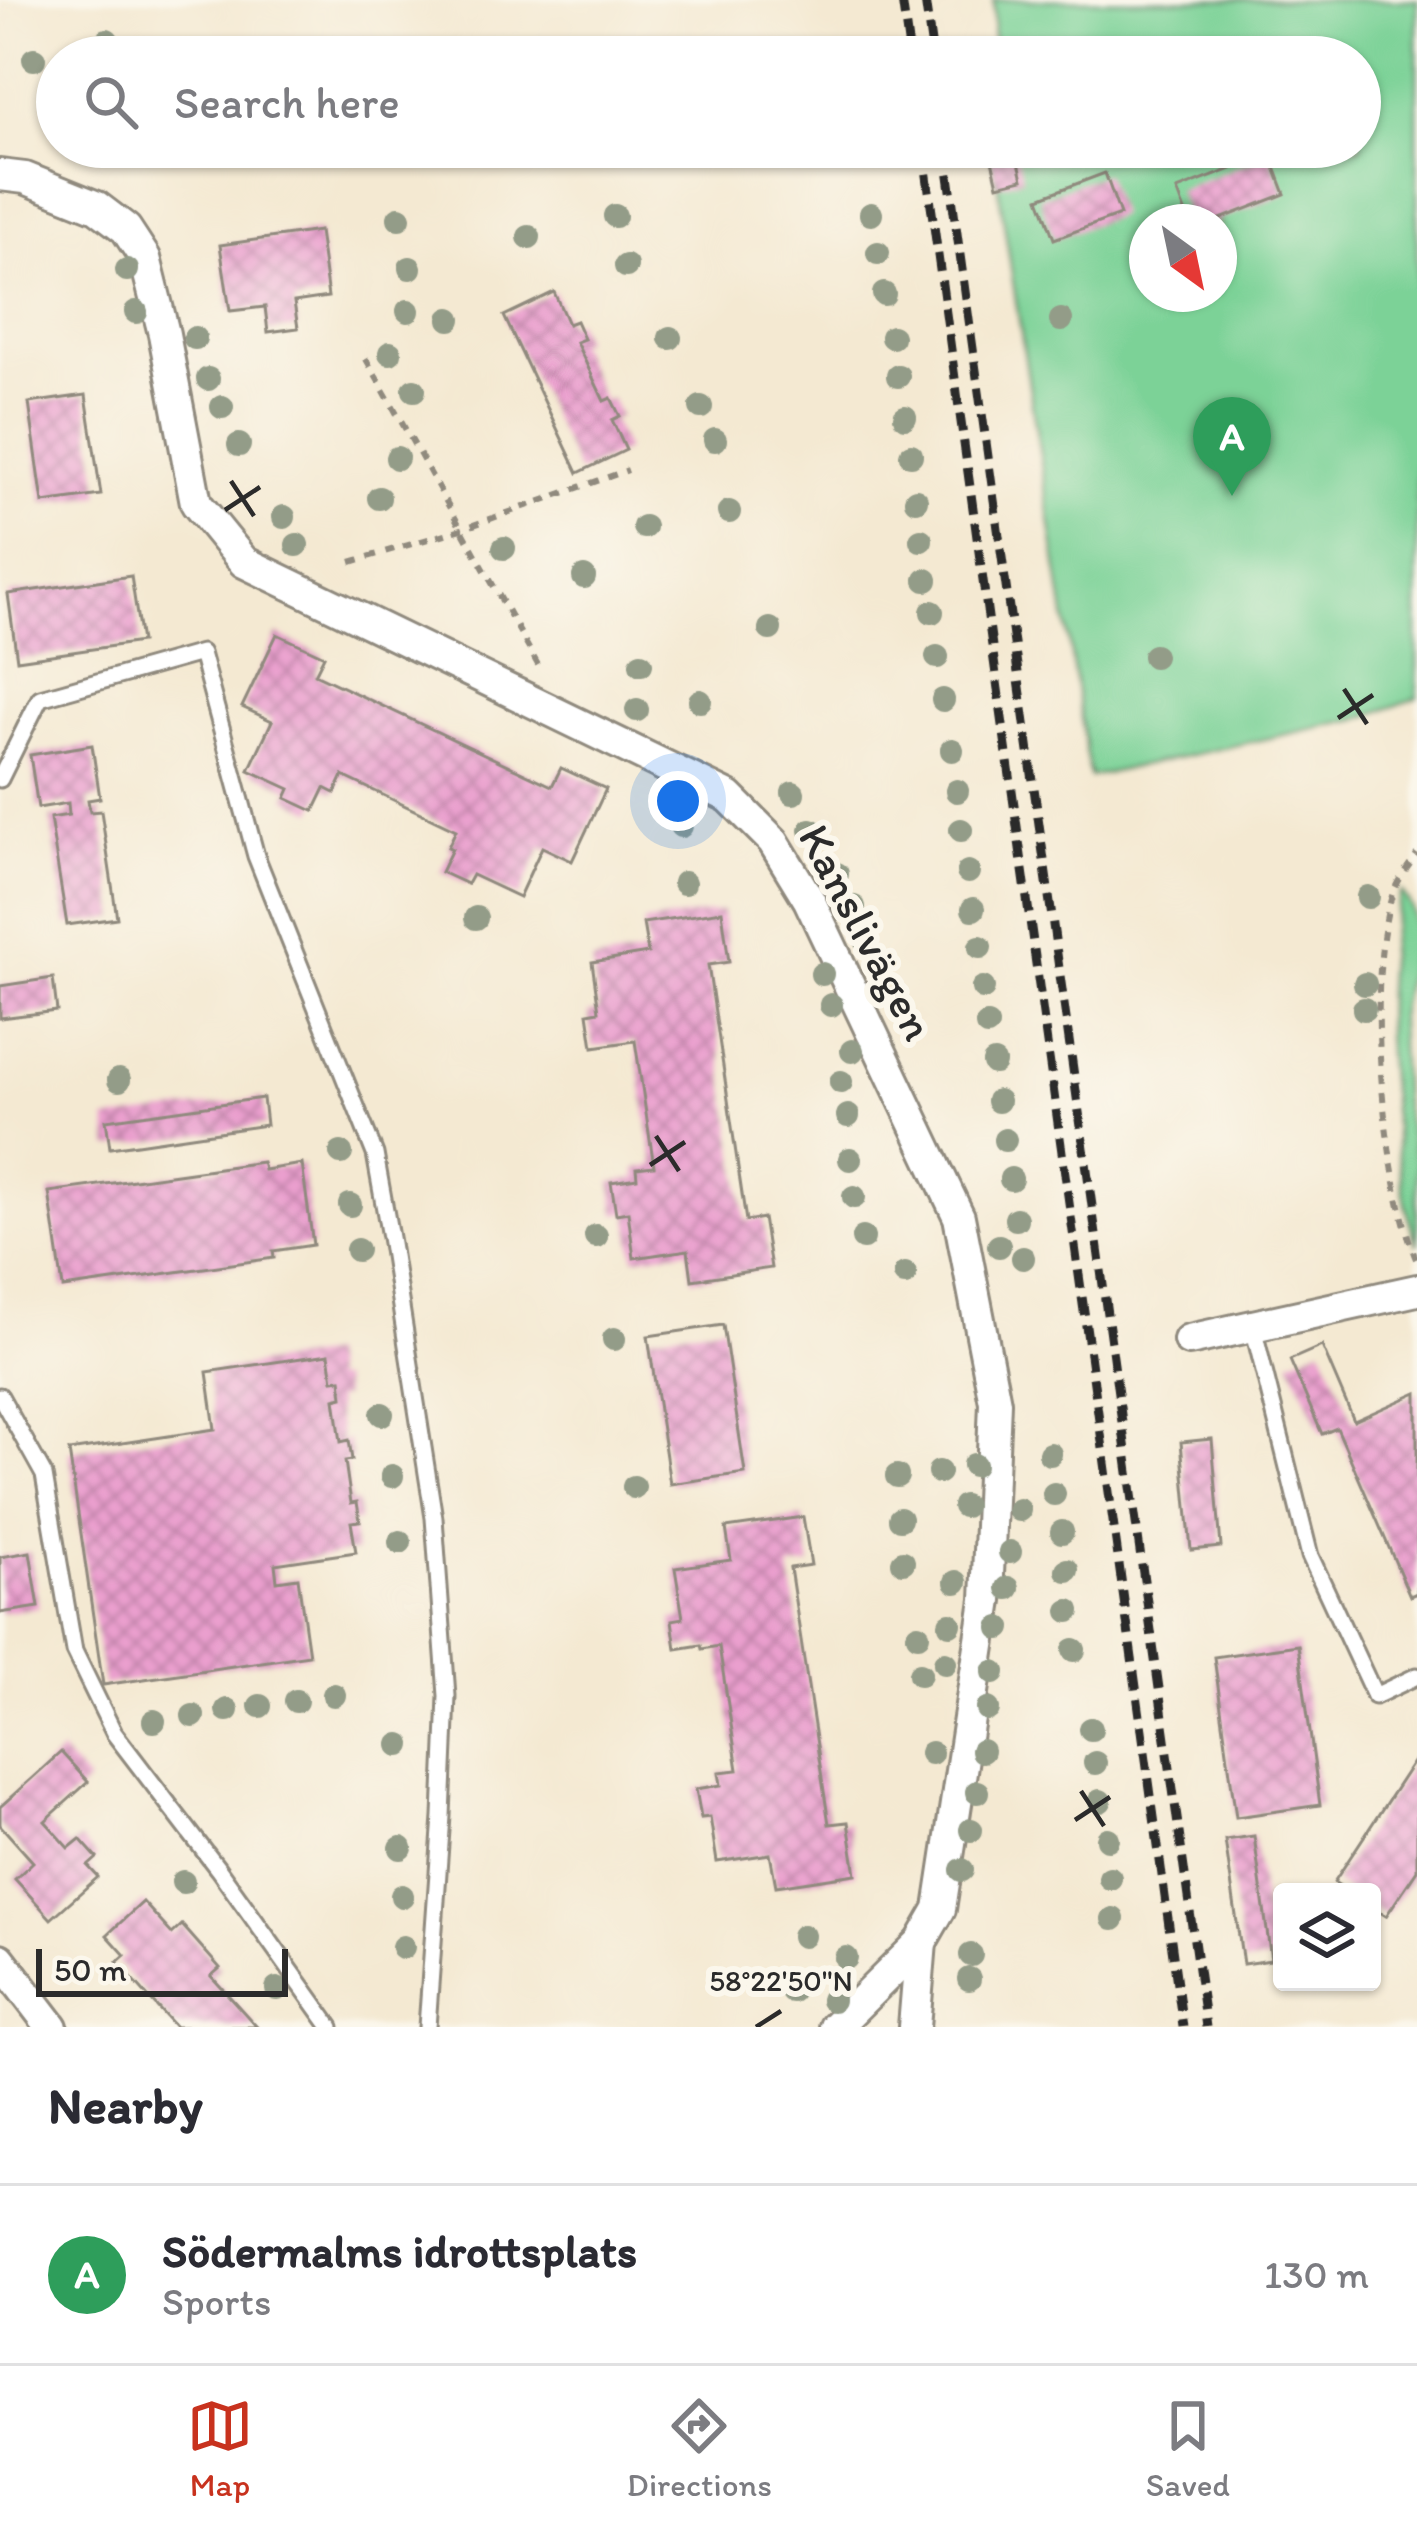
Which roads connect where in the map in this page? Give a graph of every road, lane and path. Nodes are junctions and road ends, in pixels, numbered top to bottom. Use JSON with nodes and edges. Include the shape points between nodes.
{"nodes":[{"id":1,"x":0,"y":175,"type":"edge"},
{"id":2,"x":366,"y":359,"type":"dead end"},
{"id":3,"x":628,"y":470,"type":"dead end"},
{"id":4,"x":462,"y":529,"type":"junction"},
{"id":5,"x":351,"y":562,"type":"dead end"},
{"id":6,"x":571,"y":722,"type":"junction"},
{"id":7,"x":0,"y":779,"type":"edge"},
{"id":8,"x":1417,"y":854,"type":"edge"},
{"id":9,"x":1417,"y":1263,"type":"edge"},
{"id":10,"x":1417,"y":1290,"type":"edge"},
{"id":11,"x":1253,"y":1327,"type":"junction"},
{"id":12,"x":1189,"y":1340,"type":"dead end"},
{"id":13,"x":0,"y":1396,"type":"edge"},
{"id":14,"x":1417,"y":1676,"type":"edge"},
{"id":15,"x":921,"y":1942,"type":"junction"},
{"id":16,"x":0,"y":1959,"type":"edge"},
{"id":17,"x":52,"y":2027,"type":"edge"},
{"id":18,"x":331,"y":2027,"type":"edge"},
{"id":19,"x":427,"y":2027,"type":"edge"},
{"id":20,"x":835,"y":2027,"type":"edge"},
{"id":21,"x":914,"y":2027,"type":"edge"}],
"edges":[{"from":1,"to":6,"type":"street","name":"Kanslivägen","via":[[98,207],[145,258],[196,503],[244,562]]},
{"from":2,"to":4,"type":"path"},
{"from":3,"to":4,"type":"path"},
{"from":4,"to":5,"type":"path"},
{"from":4,"to":6,"type":"path"},
{"from":6,"to":15,"type":"street","name":"Kanslivägen","via":[[729,797],[773,841],[809,900],[959,1216],[995,1402],[987,1600],[940,1909]]},
{"from":7,"to":19,"type":"lane","via":[[40,698],[201,653],[256,856],[375,1154],[391,1243],[434,1518],[447,1696]]},
{"from":8,"to":9,"type":"path","via":[[1394,890],[1380,979],[1389,1145]]},
{"from":10,"to":11,"type":"street"},
{"from":11,"to":12,"type":"street"},
{"from":11,"to":14,"type":"lane","via":[[1310,1556],[1375,1696]]},
{"from":13,"to":18,"type":"lane","via":[[44,1474],[74,1651],[114,1733]]},
{"from":15,"to":20,"type":"street","name":"Kanslivägen"},
{"from":15,"to":21,"type":"street"},
{"from":16,"to":17,"type":"street"}]}
